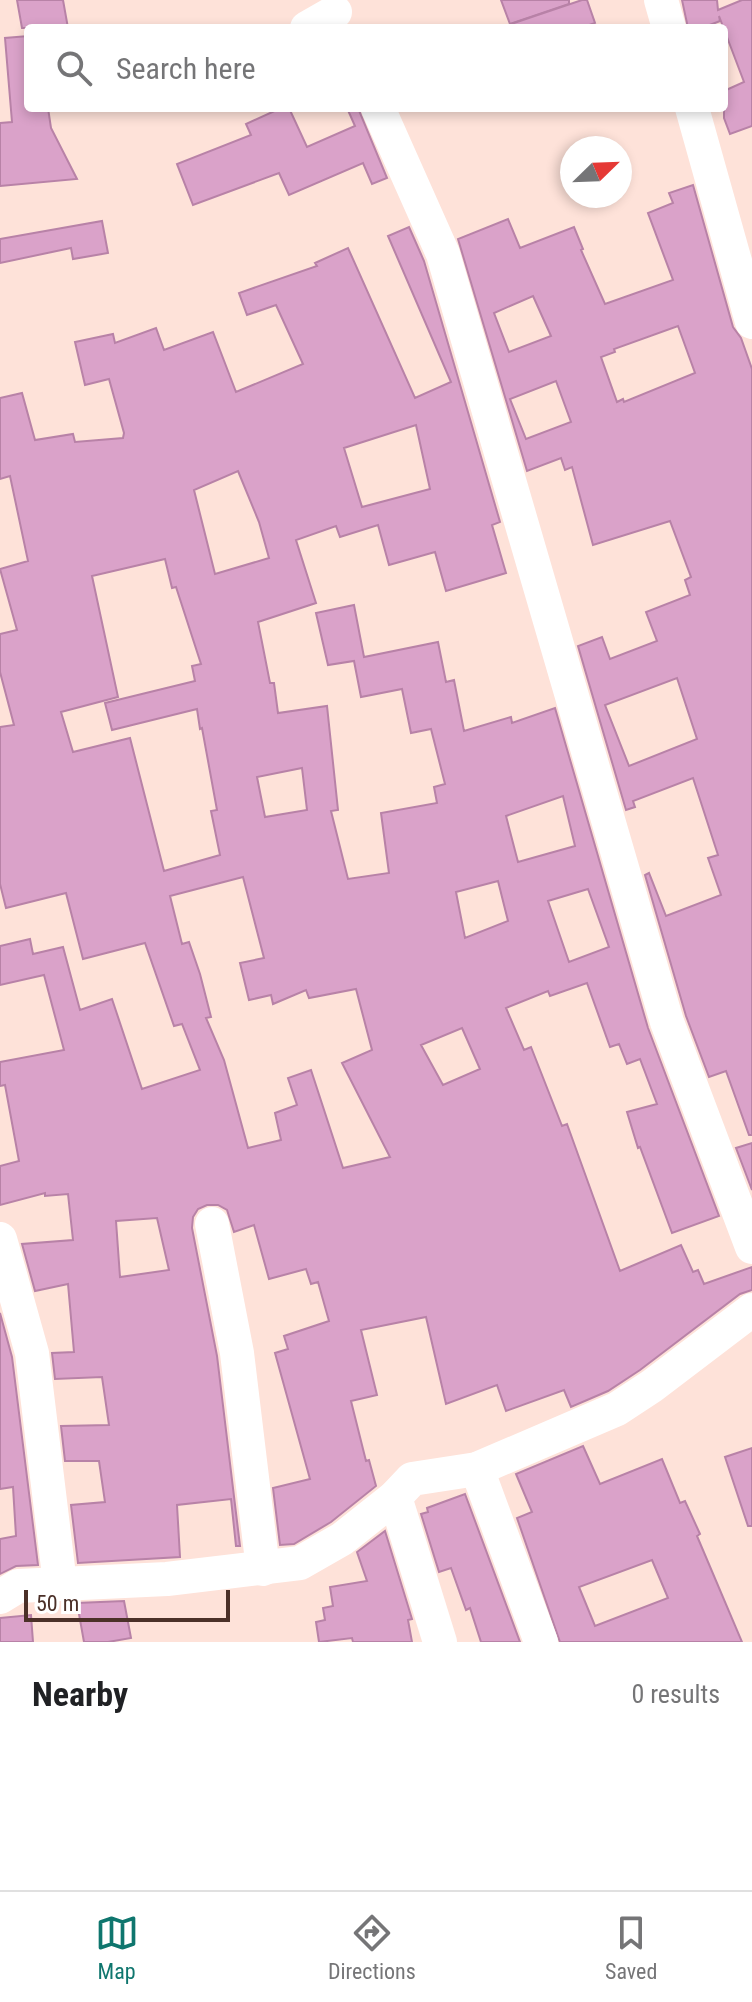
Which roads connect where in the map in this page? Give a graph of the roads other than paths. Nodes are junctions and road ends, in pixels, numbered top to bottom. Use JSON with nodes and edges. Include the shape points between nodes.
{"nodes":[{"id":1,"x":661,"y":0,"type":"edge"},
{"id":2,"x":668,"y":24,"type":"edge"},
{"id":3,"x":380,"y":112,"type":"edge"},
{"id":4,"x":693,"y":112,"type":"edge"},
{"id":5,"x":752,"y":322,"type":"edge"},
{"id":6,"x":212,"y":1224,"type":"dead end"},
{"id":7,"x":0,"y":1239,"type":"edge"},
{"id":8,"x":752,"y":1247,"type":"edge"},
{"id":9,"x":749,"y":1322,"type":"edge"},
{"id":10,"x":477,"y":1469,"type":"junction"},
{"id":11,"x":395,"y":1497,"type":"junction"},
{"id":12,"x":263,"y":1569,"type":"junction"},
{"id":13,"x":60,"y":1584,"type":"junction"},
{"id":14,"x":0,"y":1597,"type":"edge"},
{"id":15,"x":440,"y":1642,"type":"edge"},
{"id":16,"x":541,"y":1642,"type":"edge"}],
"edges":[{"from":1,"to":2,"type":"street"},
{"from":3,"to":8,"type":"street","via":[[443,254],[667,1022]]},
{"from":4,"to":5,"type":"street"},
{"from":6,"to":12,"type":"street","via":[[237,1353]]},
{"from":7,"to":13,"type":"street","via":[[32,1353]]},
{"from":9,"to":10,"type":"street","via":[[617,1409]]},
{"from":10,"to":11,"type":"street","via":[[412,1479]]},
{"from":10,"to":16,"type":"street"},
{"from":11,"to":12,"type":"street","via":[[342,1539],[300,1563]]},
{"from":11,"to":15,"type":"street"},
{"from":12,"to":13,"type":"street"},
{"from":13,"to":14,"type":"street","via":[[18,1586]]}]}
